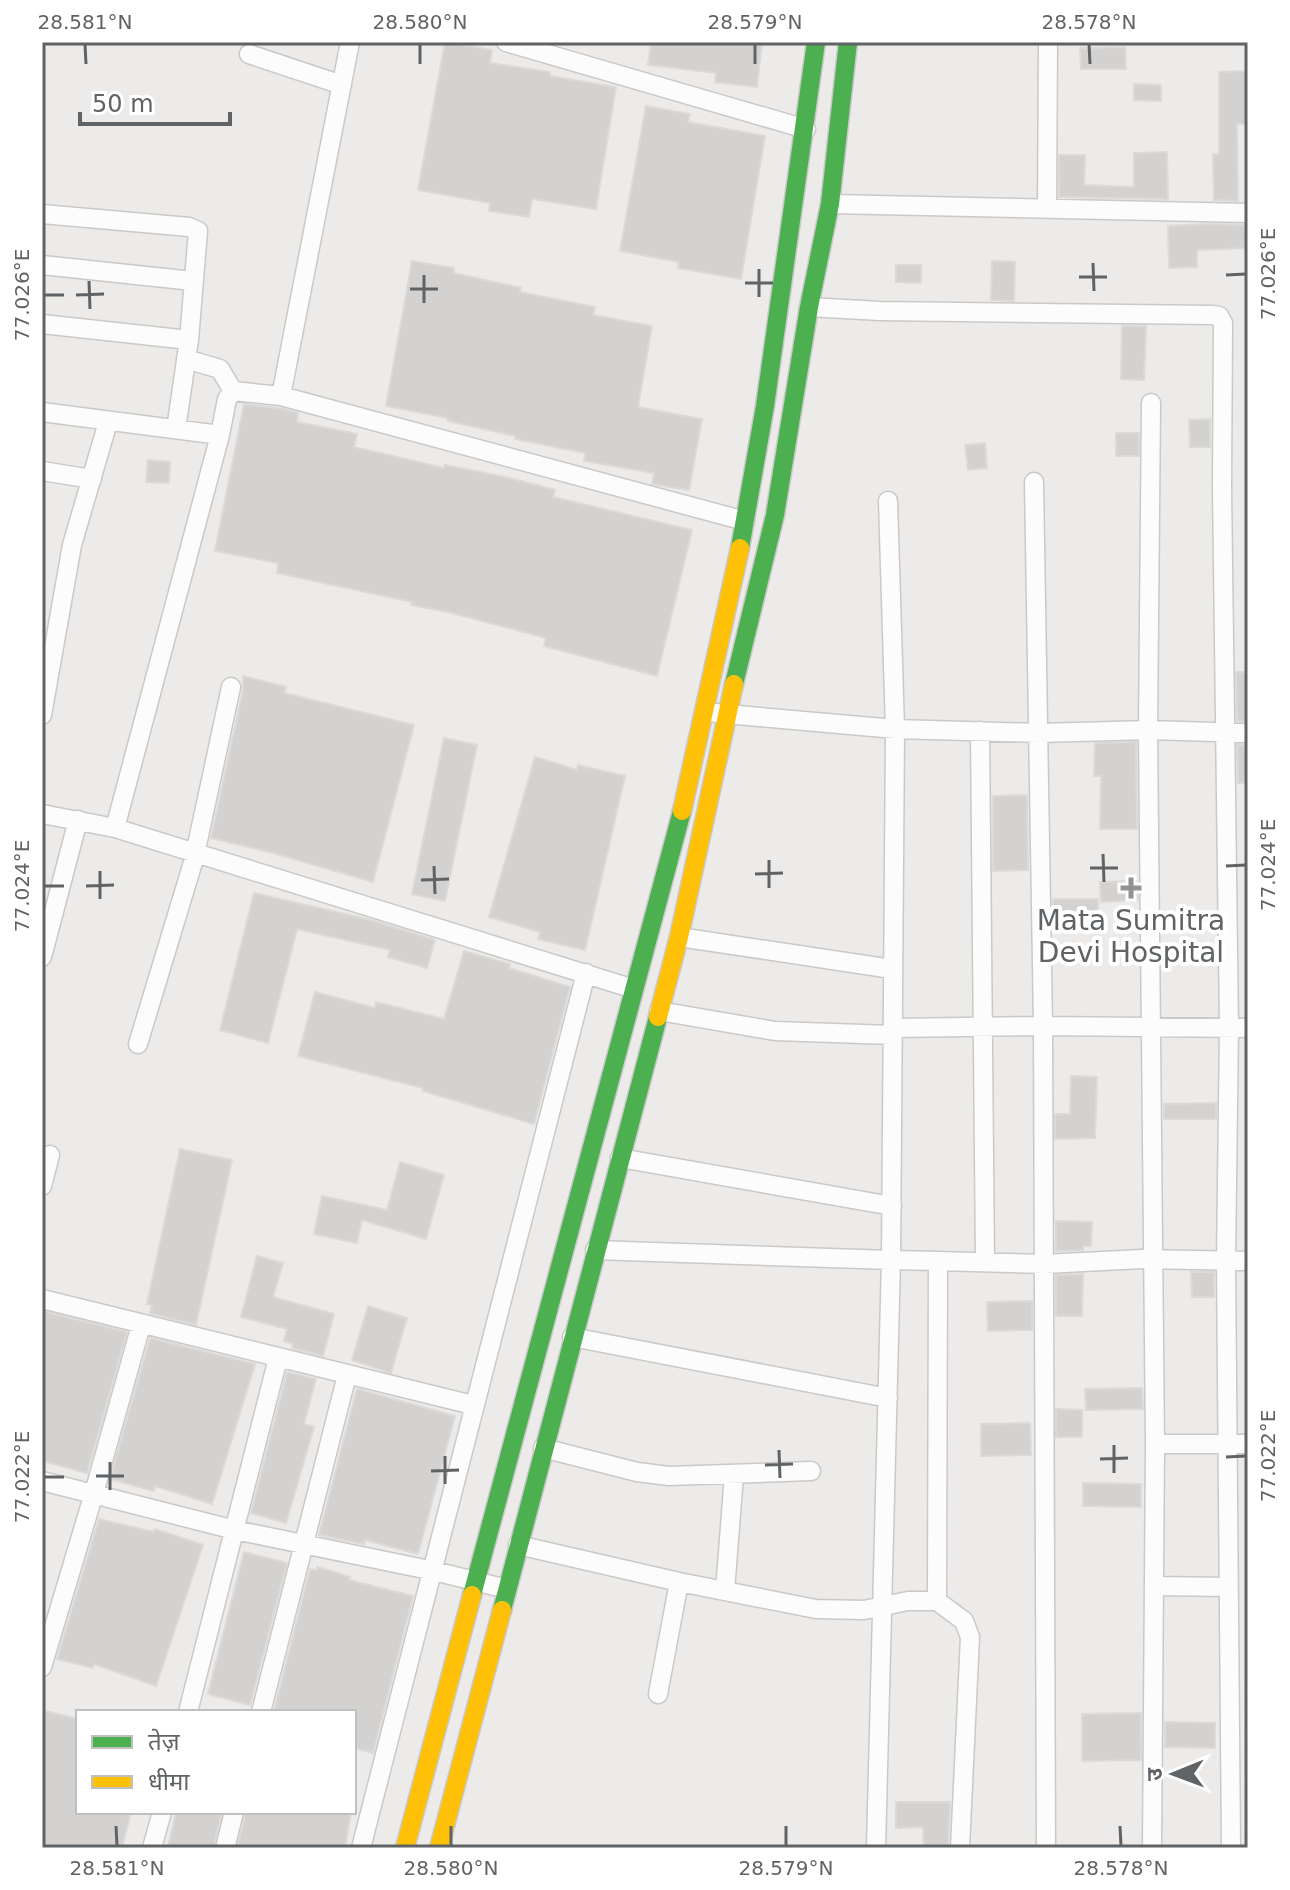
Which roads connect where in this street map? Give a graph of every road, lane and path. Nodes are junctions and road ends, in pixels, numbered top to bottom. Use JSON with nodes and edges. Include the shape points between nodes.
{"nodes":[{"id":1,"x":350,"y":42,"type":"edge"},
{"id":2,"x":506,"y":42,"type":"edge"},
{"id":3,"x":816,"y":42,"type":"edge"},
{"id":4,"x":848,"y":42,"type":"edge"},
{"id":5,"x":1048,"y":42,"type":"edge"},
{"id":6,"x":249,"y":54,"type":"dead end"},
{"id":7,"x":342,"y":85,"type":"junction"},
{"id":8,"x":806,"y":129,"type":"junction"},
{"id":9,"x":830,"y":204,"type":"junction"},
{"id":10,"x":1047,"y":209,"type":"junction"},
{"id":11,"x":1248,"y":213,"type":"edge"},
{"id":12,"x":42,"y":214,"type":"edge"},
{"id":13,"x":42,"y":265,"type":"edge"},
{"id":14,"x":193,"y":281,"type":"junction"},
{"id":15,"x":809,"y":307,"type":"junction"},
{"id":16,"x":42,"y":324,"type":"edge"},
{"id":17,"x":189,"y":340,"type":"junction"},
{"id":18,"x":186,"y":359,"type":"junction"},
{"id":19,"x":233,"y":391,"type":"junction"},
{"id":20,"x":281,"y":396,"type":"junction"},
{"id":21,"x":1151,"y":403,"type":"dead end"},
{"id":22,"x":42,"y":412,"type":"edge"},
{"id":23,"x":108,"y":422,"type":"junction"},
{"id":24,"x":176,"y":429,"type":"junction"},
{"id":25,"x":220,"y":435,"type":"junction"},
{"id":26,"x":42,"y":471,"type":"edge"},
{"id":27,"x":92,"y":479,"type":"junction"},
{"id":28,"x":1034,"y":482,"type":"dead end"},
{"id":29,"x":888,"y":501,"type":"dead end"},
{"id":30,"x":745,"y":521,"type":"junction"},
{"id":31,"x":231,"y":687,"type":"dead end"},
{"id":32,"x":704,"y":711,"type":"junction"},
{"id":33,"x":42,"y":715,"type":"edge"},
{"id":34,"x":726,"y":716,"type":"junction"},
{"id":35,"x":895,"y":729,"type":"junction"},
{"id":36,"x":1148,"y":730,"type":"junction"},
{"id":37,"x":980,"y":731,"type":"junction"},
{"id":38,"x":1040,"y":733,"type":"junction"},
{"id":39,"x":1248,"y":733,"type":"edge"},
{"id":40,"x":1226,"y":734,"type":"junction"},
{"id":41,"x":42,"y":814,"type":"edge"},
{"id":42,"x":78,"y":820,"type":"junction"},
{"id":43,"x":115,"y":828,"type":"junction"},
{"id":44,"x":196,"y":853,"type":"junction"},
{"id":45,"x":679,"y":937,"type":"junction"},
{"id":46,"x":42,"y":957,"type":"edge"},
{"id":47,"x":892,"y":969,"type":"junction"},
{"id":48,"x":586,"y":973,"type":"junction"},
{"id":49,"x":634,"y":989,"type":"junction"},
{"id":50,"x":659,"y":1011,"type":"junction"},
{"id":51,"x":1043,"y":1026,"type":"junction"},
{"id":52,"x":982,"y":1027,"type":"junction"},
{"id":53,"x":1152,"y":1028,"type":"junction"},
{"id":54,"x":1238,"y":1028,"type":"edge"},
{"id":55,"x":892,"y":1032,"type":"junction"},
{"id":56,"x":138,"y":1044,"type":"dead end"},
{"id":57,"x":50,"y":1155,"type":"dead end"},
{"id":58,"x":620,"y":1158,"type":"junction"},
{"id":59,"x":42,"y":1186,"type":"edge"},
{"id":60,"x":892,"y":1206,"type":"junction"},
{"id":61,"x":595,"y":1250,"type":"junction"},
{"id":62,"x":891,"y":1260,"type":"junction"},
{"id":63,"x":1153,"y":1260,"type":"junction"},
{"id":64,"x":938,"y":1261,"type":"junction"},
{"id":65,"x":1226,"y":1261,"type":"junction"},
{"id":66,"x":1248,"y":1261,"type":"edge"},
{"id":67,"x":985,"y":1262,"type":"junction"},
{"id":68,"x":1044,"y":1264,"type":"junction"},
{"id":69,"x":42,"y":1299,"type":"edge"},
{"id":70,"x":141,"y":1325,"type":"junction"},
{"id":71,"x":572,"y":1337,"type":"junction"},
{"id":72,"x":278,"y":1358,"type":"junction"},
{"id":73,"x":347,"y":1375,"type":"junction"},
{"id":74,"x":888,"y":1398,"type":"junction"},
{"id":75,"x":473,"y":1405,"type":"junction"},
{"id":76,"x":1155,"y":1444,"type":"junction"},
{"id":77,"x":1228,"y":1444,"type":"junction"},
{"id":78,"x":1248,"y":1444,"type":"edge"},
{"id":79,"x":543,"y":1448,"type":"junction"},
{"id":80,"x":811,"y":1471,"type":"dead end"},
{"id":81,"x":734,"y":1475,"type":"junction"},
{"id":82,"x":42,"y":1481,"type":"edge"},
{"id":83,"x":94,"y":1493,"type":"junction"},
{"id":84,"x":235,"y":1530,"type":"junction"},
{"id":85,"x":1228,"y":1531,"type":"junction"},
{"id":86,"x":1248,"y":1531,"type":"edge"},
{"id":87,"x":304,"y":1545,"type":"junction"},
{"id":88,"x":518,"y":1545,"type":"junction"},
{"id":89,"x":434,"y":1571,"type":"junction"},
{"id":90,"x":477,"y":1581,"type":"junction"},
{"id":91,"x":679,"y":1582,"type":"junction"},
{"id":92,"x":1154,"y":1586,"type":"junction"},
{"id":93,"x":1229,"y":1587,"type":"junction"},
{"id":94,"x":507,"y":1589,"type":"junction"},
{"id":95,"x":725,"y":1591,"type":"junction"},
{"id":96,"x":937,"y":1601,"type":"junction"},
{"id":97,"x":884,"y":1607,"type":"junction"},
{"id":98,"x":42,"y":1667,"type":"edge"},
{"id":99,"x":658,"y":1694,"type":"dead end"},
{"id":100,"x":189,"y":1710,"type":"edge"},
{"id":101,"x":262,"y":1710,"type":"edge"},
{"id":102,"x":161,"y":1814,"type":"edge"},
{"id":103,"x":234,"y":1814,"type":"edge"},
{"id":104,"x":152,"y":1848,"type":"edge"},
{"id":105,"x":225,"y":1848,"type":"edge"},
{"id":106,"x":361,"y":1848,"type":"edge"},
{"id":107,"x":405,"y":1848,"type":"edge"},
{"id":108,"x":439,"y":1848,"type":"edge"},
{"id":109,"x":876,"y":1848,"type":"edge"},
{"id":110,"x":960,"y":1848,"type":"edge"},
{"id":111,"x":1046,"y":1848,"type":"edge"},
{"id":112,"x":1152,"y":1848,"type":"edge"},
{"id":113,"x":1231,"y":1848,"type":"edge"}],
"edges":[{"from":1,"to":7,"type":"street"},
{"from":2,"to":8,"type":"street"},
{"from":3,"to":8,"type":"street"},
{"from":4,"to":9,"type":"street"},
{"from":5,"to":10,"type":"street"},
{"from":6,"to":7,"type":"street"},
{"from":7,"to":20,"type":"street"},
{"from":8,"to":30,"type":"street"},
{"from":9,"to":10,"type":"street"},
{"from":9,"to":15,"type":"street"},
{"from":10,"to":11,"type":"street"},
{"from":12,"to":14,"type":"street","via":[[196,229]]},
{"from":13,"to":14,"type":"street"},
{"from":14,"to":17,"type":"street"},
{"from":15,"to":34,"type":"street","via":[[775,515]]},
{"from":15,"to":40,"type":"street","via":[[1213,315],[1222,320]]},
{"from":16,"to":17,"type":"street"},
{"from":17,"to":18,"type":"street"},
{"from":18,"to":19,"type":"street","via":[[220,369]]},
{"from":18,"to":24,"type":"street"},
{"from":19,"to":20,"type":"street"},
{"from":19,"to":25,"type":"street"},
{"from":20,"to":30,"type":"street"},
{"from":21,"to":36,"type":"street"},
{"from":22,"to":23,"type":"street"},
{"from":23,"to":24,"type":"street"},
{"from":23,"to":27,"type":"street"},
{"from":24,"to":25,"type":"street"},
{"from":25,"to":43,"type":"street"},
{"from":26,"to":27,"type":"street"},
{"from":27,"to":33,"type":"street","via":[[68,563]]},
{"from":28,"to":38,"type":"street"},
{"from":29,"to":35,"type":"street"},
{"from":30,"to":32,"type":"street"},
{"from":31,"to":44,"type":"street"},
{"from":32,"to":34,"type":"street"},
{"from":32,"to":49,"type":"street"},
{"from":34,"to":35,"type":"street"},
{"from":34,"to":45,"type":"street"},
{"from":35,"to":37,"type":"street"},
{"from":35,"to":47,"type":"street"},
{"from":36,"to":38,"type":"street"},
{"from":36,"to":40,"type":"street"},
{"from":36,"to":53,"type":"street"},
{"from":37,"to":38,"type":"street"},
{"from":37,"to":52,"type":"street"},
{"from":38,"to":51,"type":"street"},
{"from":39,"to":40,"type":"street"},
{"from":40,"to":54,"type":"street"},
{"from":41,"to":42,"type":"street"},
{"from":42,"to":43,"type":"street"},
{"from":42,"to":46,"type":"street"},
{"from":43,"to":44,"type":"street"},
{"from":44,"to":48,"type":"street"},
{"from":44,"to":56,"type":"street"},
{"from":45,"to":47,"type":"street"},
{"from":45,"to":50,"type":"street"},
{"from":47,"to":55,"type":"street"},
{"from":48,"to":49,"type":"street"},
{"from":48,"to":75,"type":"street"},
{"from":49,"to":90,"type":"street"},
{"from":50,"to":55,"type":"street","via":[[775,1031]]},
{"from":50,"to":58,"type":"street"},
{"from":51,"to":52,"type":"street"},
{"from":51,"to":53,"type":"street"},
{"from":51,"to":68,"type":"street"},
{"from":52,"to":55,"type":"street"},
{"from":52,"to":67,"type":"street"},
{"from":53,"to":54,"type":"street"},
{"from":53,"to":63,"type":"street"},
{"from":54,"to":65,"type":"street"},
{"from":55,"to":60,"type":"street"},
{"from":57,"to":59,"type":"street"},
{"from":58,"to":60,"type":"street"},
{"from":58,"to":61,"type":"street"},
{"from":60,"to":62,"type":"street"},
{"from":61,"to":62,"type":"street"},
{"from":61,"to":71,"type":"street"},
{"from":62,"to":64,"type":"street"},
{"from":62,"to":74,"type":"street"},
{"from":63,"to":65,"type":"street"},
{"from":63,"to":68,"type":"street"},
{"from":63,"to":76,"type":"street"},
{"from":64,"to":67,"type":"street"},
{"from":64,"to":96,"type":"street"},
{"from":65,"to":66,"type":"street"},
{"from":65,"to":77,"type":"street"},
{"from":67,"to":68,"type":"street"},
{"from":68,"to":111,"type":"street"},
{"from":69,"to":70,"type":"street"},
{"from":70,"to":72,"type":"street"},
{"from":70,"to":83,"type":"street"},
{"from":71,"to":74,"type":"street"},
{"from":71,"to":79,"type":"street"},
{"from":72,"to":73,"type":"street"},
{"from":72,"to":84,"type":"street"},
{"from":73,"to":75,"type":"street"},
{"from":73,"to":87,"type":"street"},
{"from":74,"to":97,"type":"street"},
{"from":75,"to":89,"type":"street"},
{"from":76,"to":77,"type":"street"},
{"from":76,"to":92,"type":"street"},
{"from":77,"to":78,"type":"street"},
{"from":77,"to":85,"type":"street"},
{"from":79,"to":81,"type":"street","via":[[651,1474]]},
{"from":79,"to":88,"type":"street"},
{"from":80,"to":81,"type":"street"},
{"from":81,"to":95,"type":"street"},
{"from":82,"to":83,"type":"street"},
{"from":83,"to":84,"type":"street"},
{"from":83,"to":98,"type":"street"},
{"from":84,"to":87,"type":"street"},
{"from":84,"to":100,"type":"street"},
{"from":85,"to":86,"type":"street"},
{"from":85,"to":93,"type":"street"},
{"from":87,"to":89,"type":"street"},
{"from":87,"to":101,"type":"street"},
{"from":88,"to":91,"type":"street"},
{"from":88,"to":94,"type":"street"},
{"from":89,"to":90,"type":"street"},
{"from":89,"to":106,"type":"street"},
{"from":90,"to":94,"type":"street"},
{"from":90,"to":107,"type":"street"},
{"from":91,"to":95,"type":"street"},
{"from":91,"to":99,"type":"street"},
{"from":92,"to":93,"type":"street"},
{"from":92,"to":112,"type":"street"},
{"from":93,"to":113,"type":"street"},
{"from":94,"to":108,"type":"street"},
{"from":95,"to":97,"type":"street","via":[[816,1609]]},
{"from":96,"to":97,"type":"street"},
{"from":96,"to":110,"type":"street","via":[[964,1621],[970,1637]]},
{"from":97,"to":109,"type":"street"},
{"from":102,"to":104,"type":"street"},
{"from":103,"to":105,"type":"street"}]}
